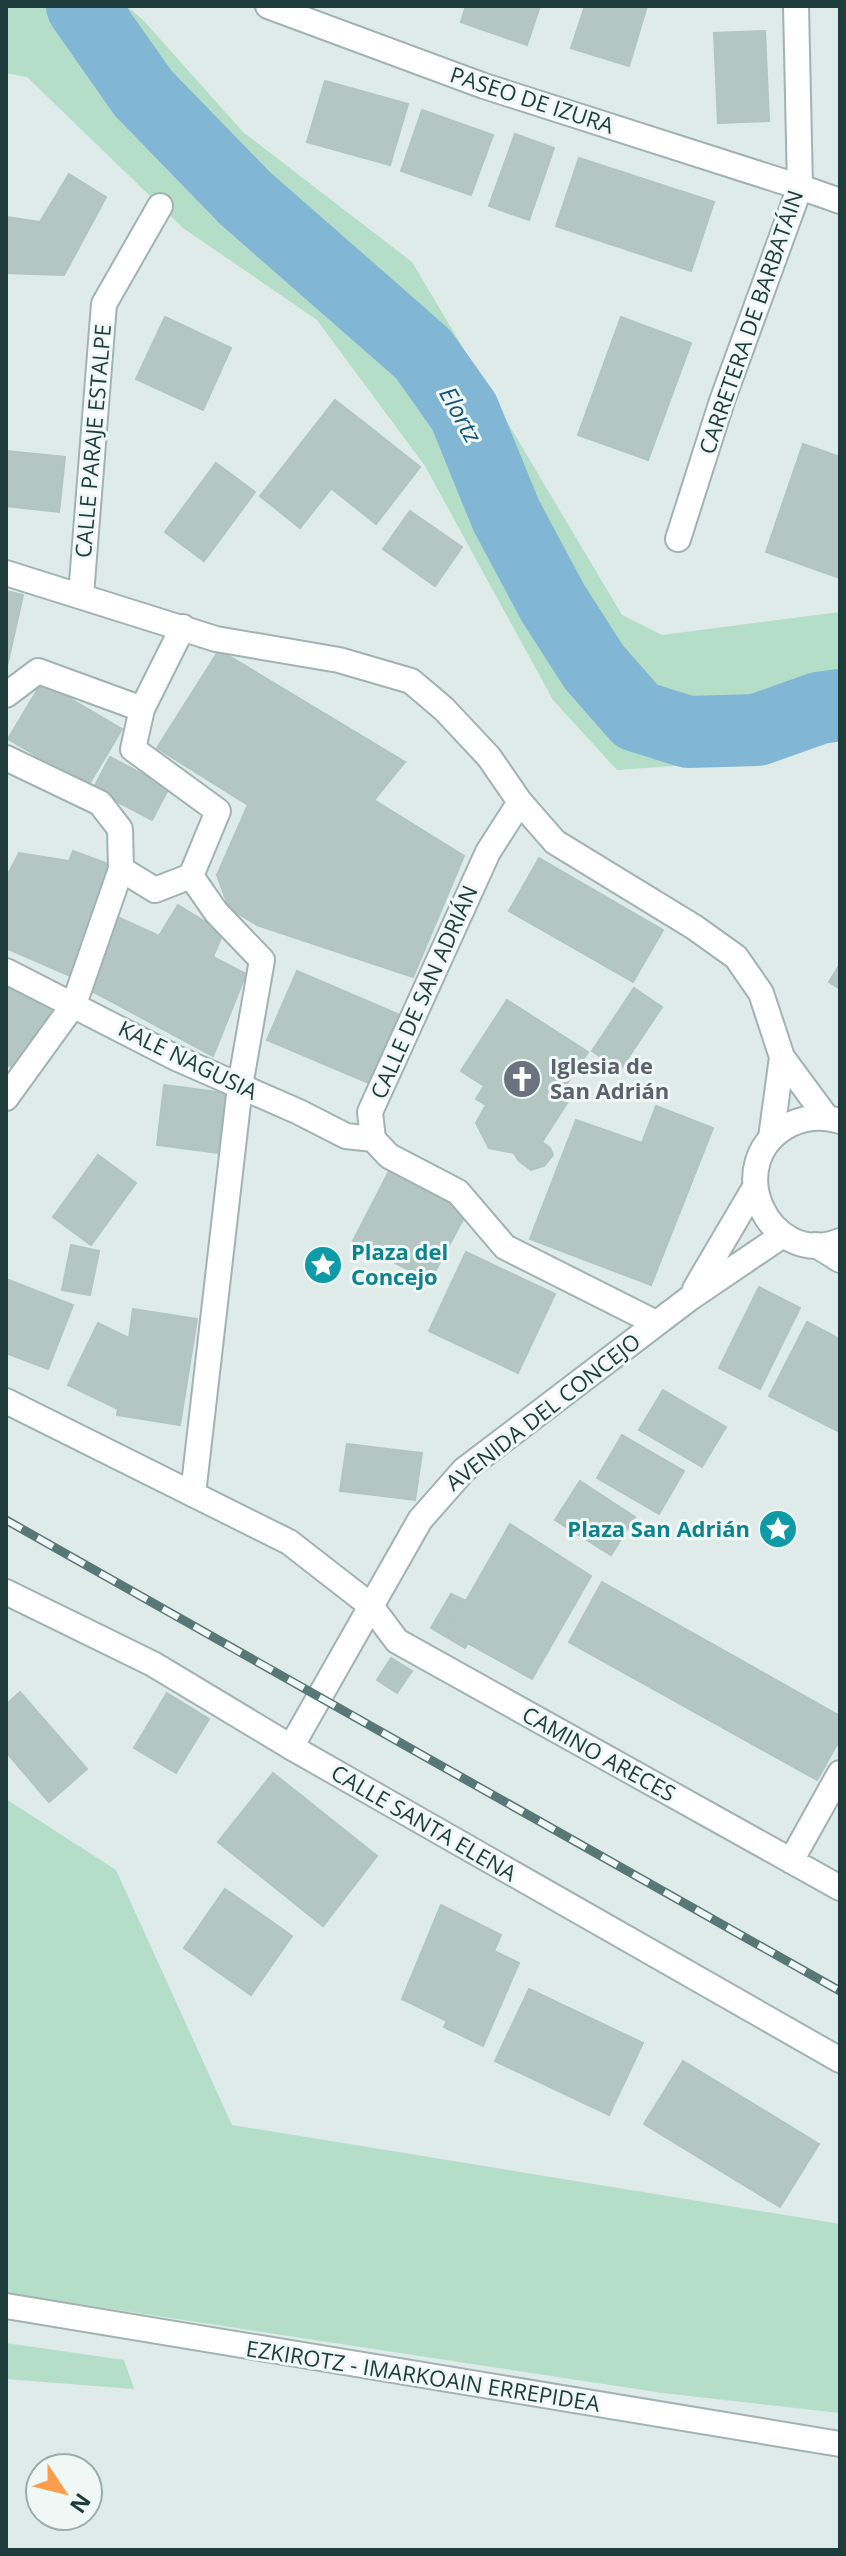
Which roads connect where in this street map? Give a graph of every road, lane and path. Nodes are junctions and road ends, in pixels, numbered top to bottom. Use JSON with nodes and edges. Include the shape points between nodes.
{"nodes":[{"id":1,"x":268,"y":6,"type":"edge"},
{"id":2,"x":796,"y":6,"type":"edge"},
{"id":3,"x":800,"y":187,"type":"junction"},
{"id":4,"x":840,"y":201,"type":"edge"},
{"id":5,"x":160,"y":206,"type":"dead end"},
{"id":6,"x":678,"y":539,"type":"dead end"},
{"id":7,"x":6,"y":573,"type":"edge"},
{"id":8,"x":81,"y":595,"type":"junction"},
{"id":9,"x":183,"y":627,"type":"junction"},
{"id":10,"x":6,"y":695,"type":"edge"},
{"id":11,"x":142,"y":709,"type":"junction"},
{"id":12,"x":6,"y":758,"type":"edge"},
{"id":13,"x":520,"y":802,"type":"junction"},
{"id":14,"x":121,"y":869,"type":"junction"},
{"id":15,"x":191,"y":876,"type":"junction"},
{"id":16,"x":6,"y":971,"type":"edge"},
{"id":17,"x":74,"y":1004,"type":"junction"},
{"id":18,"x":782,"y":1057,"type":"junction"},
{"id":19,"x":240,"y":1086,"type":"junction"},
{"id":20,"x":6,"y":1098,"type":"edge"},
{"id":21,"x":836,"y":1119,"type":"edge"},
{"id":22,"x":771,"y":1138,"type":"junction"},
{"id":23,"x":373,"y":1139,"type":"junction"},
{"id":24,"x":755,"y":1187,"type":"junction"},
{"id":25,"x":783,"y":1235,"type":"junction"},
{"id":26,"x":828,"y":1243,"type":"edge"},
{"id":27,"x":840,"y":1260,"type":"edge"},
{"id":28,"x":690,"y":1298,"type":"junction"},
{"id":29,"x":656,"y":1323,"type":"junction"},
{"id":30,"x":6,"y":1401,"type":"edge"},
{"id":31,"x":193,"y":1494,"type":"junction"},
{"id":32,"x":6,"y":1592,"type":"edge"},
{"id":33,"x":370,"y":1605,"type":"junction"},
{"id":34,"x":291,"y":1747,"type":"junction"},
{"id":35,"x":840,"y":1773,"type":"edge"},
{"id":36,"x":791,"y":1861,"type":"junction"},
{"id":37,"x":840,"y":1888,"type":"edge"},
{"id":38,"x":840,"y":2060,"type":"edge"},
{"id":39,"x":6,"y":2306,"type":"edge"},
{"id":40,"x":840,"y":2444,"type":"edge"}],
"edges":[{"from":1,"to":3,"type":"street","name":"PASEO DE IZURA","via":[[484,86]]},
{"from":2,"to":3,"type":"street","name":"CARRETERA DE BARBATÁIN"},
{"from":3,"to":4,"type":"street","name":"PASEO DE IZURA"},
{"from":3,"to":6,"type":"street","name":"CARRETERA DE BARBATÁIN"},
{"from":5,"to":8,"type":"street","name":"CALLE PARAJE ESTALPE","via":[[104,304]]},
{"from":7,"to":8,"type":"street"},
{"from":8,"to":9,"type":"street"},
{"from":9,"to":11,"type":"street"},
{"from":9,"to":13,"type":"street","via":[[216,639],[339,660],[411,681],[489,757]]},
{"from":10,"to":11,"type":"street","via":[[38,671]]},
{"from":11,"to":15,"type":"street","via":[[133,749],[218,811]]},
{"from":12,"to":14,"type":"street","via":[[100,803],[120,829]]},
{"from":13,"to":18,"type":"street","via":[[555,842],[736,957],[761,993]]},
{"from":13,"to":23,"type":"street","name":"CALLE DE SAN ADRIÁN","via":[[488,852],[370,1112]]},
{"from":14,"to":15,"type":"street","via":[[155,890]]},
{"from":14,"to":17,"type":"street"},
{"from":15,"to":19,"type":"street","via":[[216,912],[262,960]]},
{"from":16,"to":17,"type":"street","name":"KALE NAGUSIA"},
{"from":17,"to":19,"type":"street","name":"KALE NAGUSIA"},
{"from":17,"to":20,"type":"street"},
{"from":18,"to":21,"type":"street"},
{"from":18,"to":22,"type":"street"},
{"from":19,"to":23,"type":"street","name":"KALE NAGUSIA","via":[[346,1136]]},
{"from":19,"to":31,"type":"street"},
{"from":21,"to":22,"type":"street","via":[[797,1122]]},
{"from":22,"to":24,"type":"street","name":"AVENIDA DEL CONCEJO","via":[[761,1153]]},
{"from":23,"to":29,"type":"street","via":[[389,1156],[458,1192],[505,1247]]},
{"from":24,"to":25,"type":"street","via":[[767,1220]]},
{"from":24,"to":28,"type":"street","name":"AVENIDA DEL CONCEJO"},
{"from":25,"to":26,"type":"street","via":[[797,1242]]},
{"from":25,"to":28,"type":"street","name":"AVENIDA DEL CONCEJO"},
{"from":26,"to":27,"type":"street"},
{"from":28,"to":29,"type":"street","name":"AVENIDA DEL CONCEJO"},
{"from":29,"to":33,"type":"street","name":"AVENIDA DEL CONCEJO","via":[[464,1470],[420,1520]]},
{"from":30,"to":31,"type":"street","name":"CAMINO ARECES"},
{"from":31,"to":33,"type":"street","name":"CAMINO ARECES","via":[[289,1542]]},
{"from":32,"to":34,"type":"street","name":"CALLE SANTA ELENA","via":[[153,1664]]},
{"from":33,"to":34,"type":"street","name":"AVENIDA DEL CONCEJO"},
{"from":33,"to":36,"type":"street","name":"CAMINO ARECES","via":[[397,1641]]},
{"from":34,"to":38,"type":"street","name":"CALLE SANTA ELENA"},
{"from":35,"to":36,"type":"street"},
{"from":36,"to":37,"type":"street","name":"CAMINO ARECES"},
{"from":39,"to":40,"type":"street","name":"EZKIROTZ - IMARKOAIN ERREPIDEA"}]}
